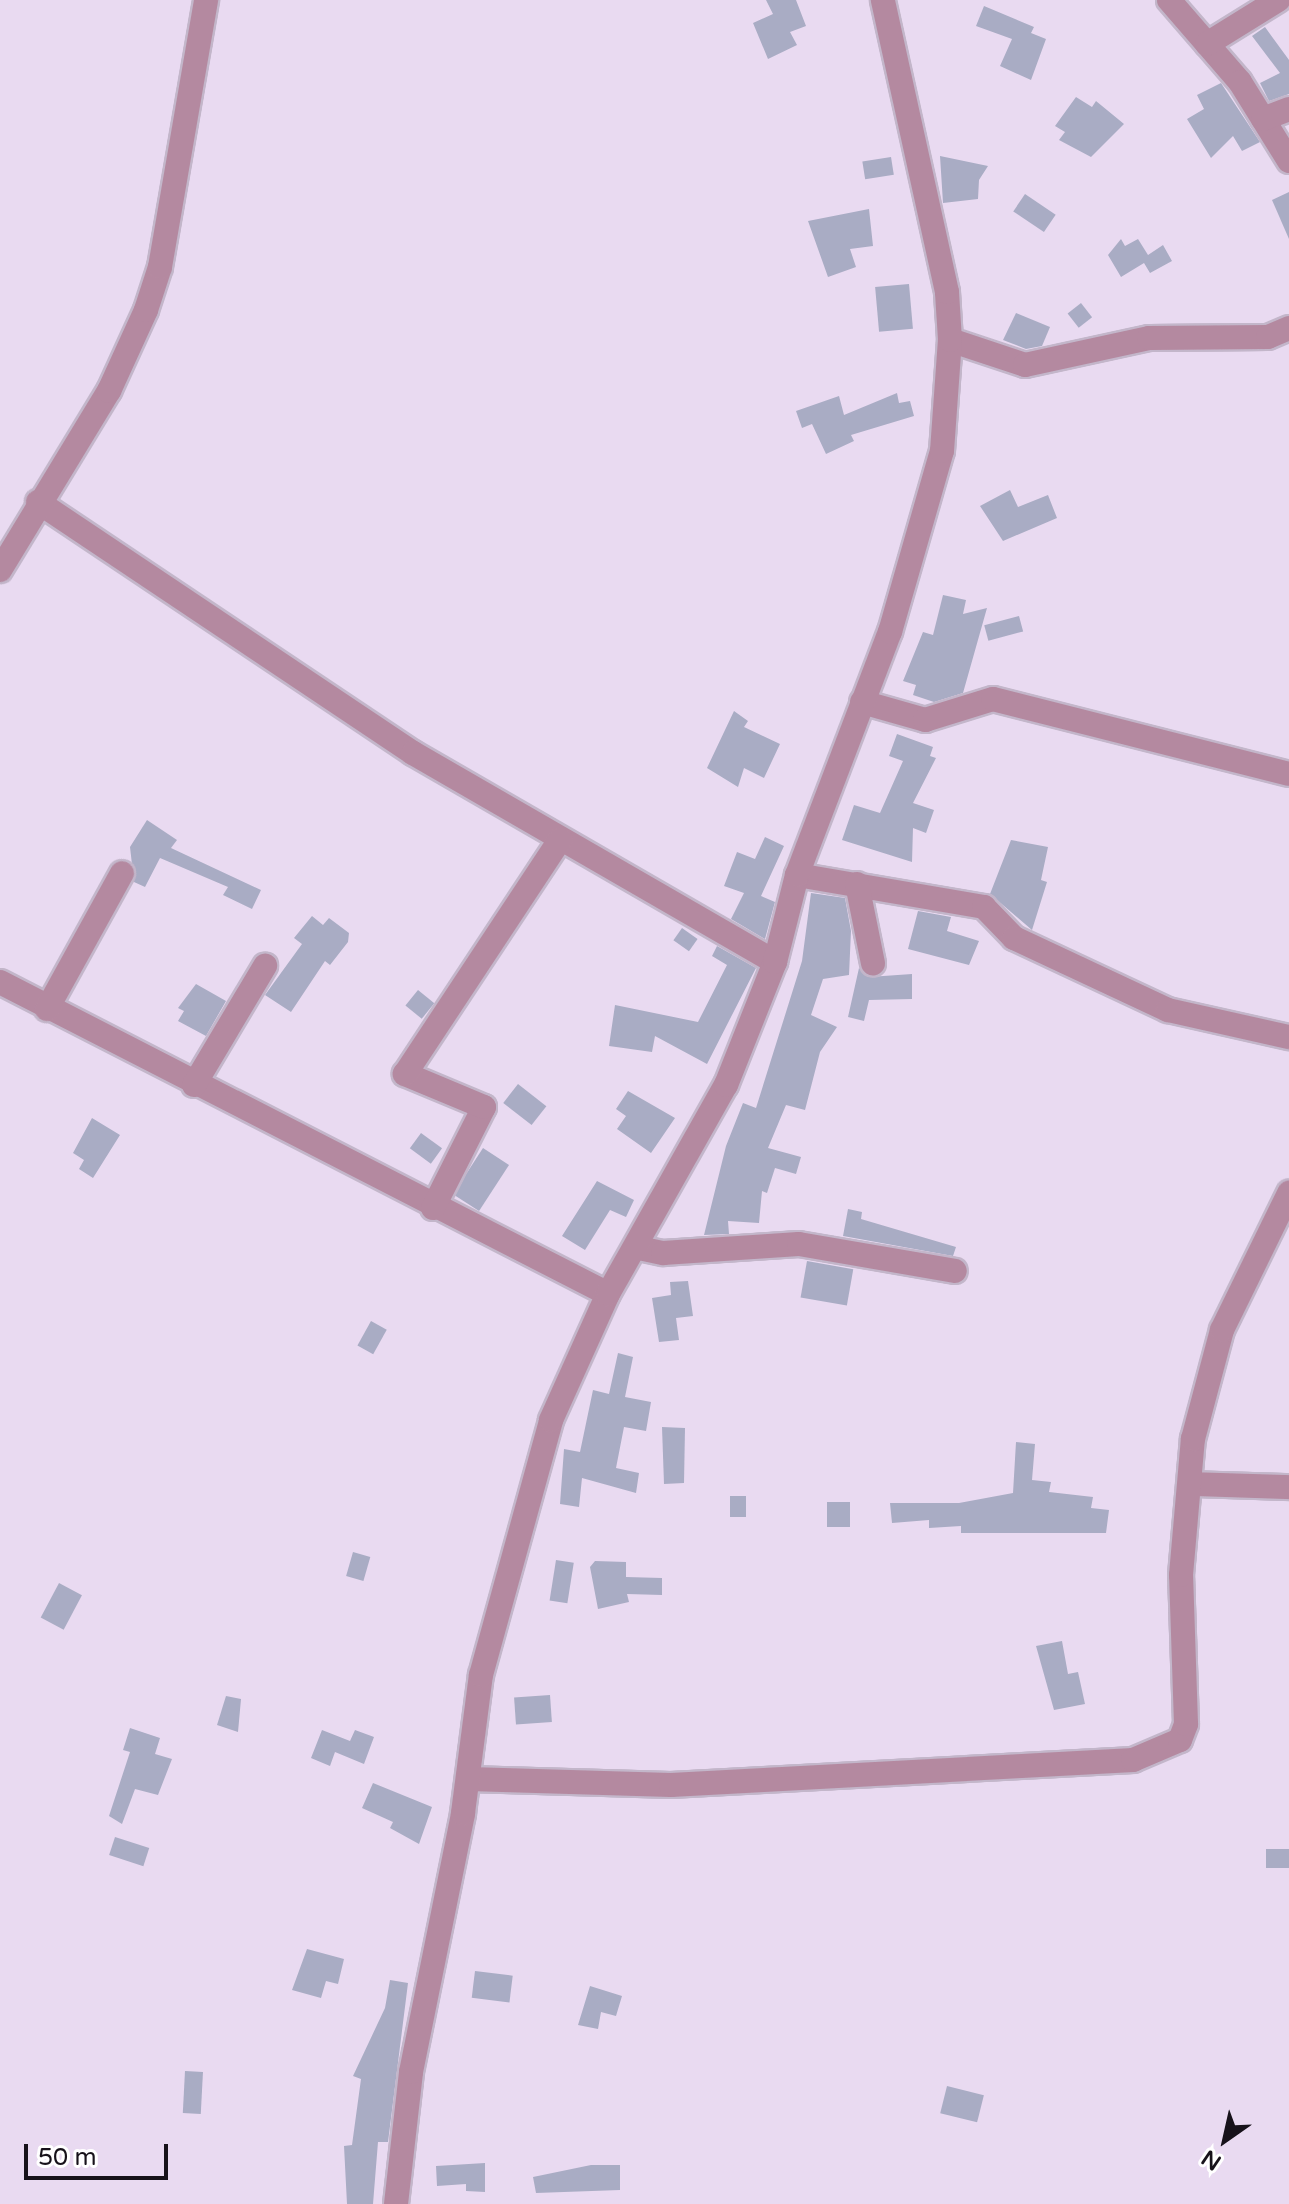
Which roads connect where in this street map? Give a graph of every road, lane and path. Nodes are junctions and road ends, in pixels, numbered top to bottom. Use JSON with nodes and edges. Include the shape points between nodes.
{"nodes":[{"id":1,"x":206,"y":0,"type":"edge"},
{"id":2,"x":883,"y":0,"type":"edge"},
{"id":3,"x":1169,"y":0,"type":"edge"},
{"id":4,"x":1278,"y":0,"type":"edge"},
{"id":5,"x":1207,"y":44,"type":"junction"},
{"id":6,"x":1289,"y":109,"type":"edge"},
{"id":7,"x":1263,"y":119,"type":"junction"},
{"id":8,"x":1289,"y":161,"type":"edge"},
{"id":9,"x":1289,"y":328,"type":"edge"},
{"id":10,"x":950,"y":340,"type":"junction"},
{"id":11,"x":38,"y":502,"type":"junction"},
{"id":12,"x":0,"y":570,"type":"edge"},
{"id":13,"x":862,"y":702,"type":"junction"},
{"id":14,"x":1289,"y":774,"type":"edge"},
{"id":15,"x":560,"y":840,"type":"junction"},
{"id":16,"x":122,"y":873,"type":"dead end"},
{"id":17,"x":797,"y":875,"type":"junction"},
{"id":18,"x":857,"y":884,"type":"junction"},
{"id":19,"x":775,"y":962,"type":"junction"},
{"id":20,"x":873,"y":963,"type":"dead end"},
{"id":21,"x":265,"y":966,"type":"dead end"},
{"id":22,"x":0,"y":982,"type":"edge"},
{"id":23,"x":47,"y":1009,"type":"junction"},
{"id":24,"x":1289,"y":1037,"type":"edge"},
{"id":25,"x":194,"y":1085,"type":"junction"},
{"id":26,"x":1289,"y":1193,"type":"edge"},
{"id":27,"x":433,"y":1208,"type":"junction"},
{"id":28,"x":1279,"y":1236,"type":"edge"},
{"id":29,"x":639,"y":1248,"type":"junction"},
{"id":30,"x":955,"y":1271,"type":"dead end"},
{"id":31,"x":608,"y":1294,"type":"junction"},
{"id":32,"x":1192,"y":1484,"type":"junction"},
{"id":33,"x":1289,"y":1487,"type":"edge"},
{"id":34,"x":469,"y":1779,"type":"junction"},
{"id":35,"x":396,"y":2204,"type":"edge"}],
"edges":[{"from":1,"to":11,"type":"street","via":[[163,252],[146,310],[109,391]]},
{"from":2,"to":10,"type":"street","via":[[947,292]]},
{"from":3,"to":5,"type":"street"},
{"from":4,"to":5,"type":"street"},
{"from":5,"to":7,"type":"street"},
{"from":6,"to":7,"type":"street"},
{"from":7,"to":8,"type":"street"},
{"from":9,"to":10,"type":"street","via":[[1268,337],[1149,338],[1025,365]]},
{"from":10,"to":13,"type":"street","via":[[942,451],[930,504]]},
{"from":11,"to":12,"type":"street"},
{"from":11,"to":15,"type":"street","via":[[413,753]]},
{"from":13,"to":14,"type":"street","via":[[925,720],[993,699]]},
{"from":13,"to":17,"type":"street"},
{"from":15,"to":19,"type":"street"},
{"from":15,"to":27,"type":"street","via":[[405,1074],[484,1107]]},
{"from":16,"to":23,"type":"street"},
{"from":17,"to":18,"type":"street"},
{"from":17,"to":19,"type":"street"},
{"from":18,"to":20,"type":"street"},
{"from":18,"to":24,"type":"street","via":[[984,907],[1014,938],[1168,1010]]},
{"from":19,"to":29,"type":"street","via":[[726,1085]]},
{"from":21,"to":25,"type":"street"},
{"from":22,"to":23,"type":"street"},
{"from":23,"to":25,"type":"street"},
{"from":25,"to":27,"type":"street"},
{"from":26,"to":28,"type":"street"},
{"from":27,"to":31,"type":"street"},
{"from":28,"to":32,"type":"street","via":[[1222,1330],[1193,1439]]},
{"from":29,"to":30,"type":"street","via":[[663,1253],[784,1243]]},
{"from":29,"to":31,"type":"street"},
{"from":31,"to":34,"type":"street","via":[[551,1420],[522,1514],[481,1675]]},
{"from":32,"to":33,"type":"street"},
{"from":32,"to":34,"type":"street","via":[[1181,1575],[1186,1724],[1180,1740],[1161,1752],[1133,1760],[671,1785]]},
{"from":34,"to":35,"type":"street","via":[[411,2072]]}]}
